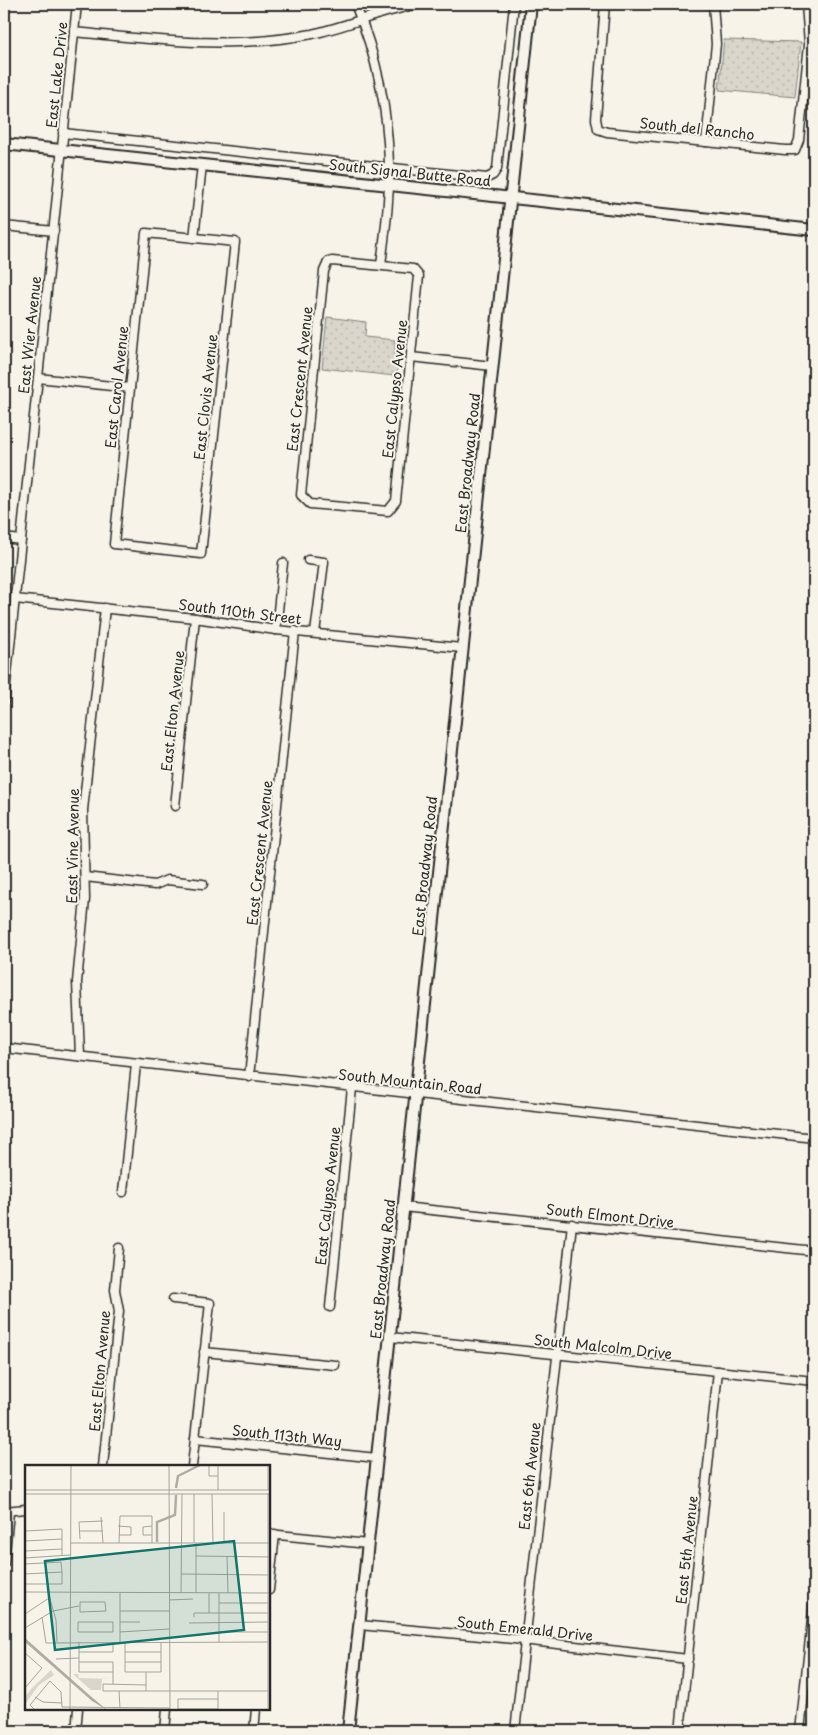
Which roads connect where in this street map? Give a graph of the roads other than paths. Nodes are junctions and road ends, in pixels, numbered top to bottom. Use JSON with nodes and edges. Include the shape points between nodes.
{"nodes":[{"id":1,"x":77,"y":4,"type":"edge"},
{"id":2,"x":355,"y":4,"type":"edge"},
{"id":3,"x":422,"y":4,"type":"edge"},
{"id":4,"x":514,"y":4,"type":"edge"},
{"id":5,"x":531,"y":4,"type":"edge"},
{"id":6,"x":605,"y":4,"type":"edge"},
{"id":7,"x":713,"y":4,"type":"edge"},
{"id":8,"x":806,"y":4,"type":"edge"},
{"id":9,"x":362,"y":20,"type":"junction"},
{"id":10,"x":74,"y":32,"type":"junction"},
{"id":11,"x":810,"y":73,"type":"edge"},
{"id":12,"x":63,"y":133,"type":"junction"},
{"id":13,"x":706,"y":142,"type":"junction"},
{"id":14,"x":4,"y":144,"type":"edge"},
{"id":15,"x":62,"y":149,"type":"junction"},
{"id":16,"x":202,"y":164,"type":"junction"},
{"id":17,"x":389,"y":167,"type":"junction"},
{"id":18,"x":388,"y":184,"type":"junction"},
{"id":19,"x":510,"y":197,"type":"junction"},
{"id":20,"x":4,"y":226,"type":"edge"},
{"id":21,"x":814,"y":230,"type":"edge"},
{"id":22,"x":54,"y":231,"type":"junction"},
{"id":23,"x":194,"y":238,"type":"junction"},
{"id":24,"x":381,"y":265,"type":"junction"},
{"id":25,"x":411,"y":357,"type":"junction"},
{"id":26,"x":492,"y":366,"type":"junction"},
{"id":27,"x":38,"y":378,"type":"junction"},
{"id":28,"x":130,"y":388,"type":"junction"},
{"id":29,"x":392,"y":509,"type":"joint"},
{"id":30,"x":4,"y":538,"type":"edge"},
{"id":31,"x":21,"y":540,"type":"junction"},
{"id":32,"x":114,"y":544,"type":"joint"},
{"id":33,"x":308,"y":560,"type":"dead end"},
{"id":34,"x":283,"y":564,"type":"dead end"},
{"id":35,"x":15,"y":599,"type":"junction"},
{"id":36,"x":105,"y":608,"type":"junction"},
{"id":37,"x":195,"y":618,"type":"junction"},
{"id":38,"x":276,"y":630,"type":"junction"},
{"id":39,"x":295,"y":631,"type":"junction"},
{"id":40,"x":315,"y":634,"type":"junction"},
{"id":41,"x":462,"y":648,"type":"junction"},
{"id":42,"x":7,"y":649,"type":"edge"},
{"id":43,"x":4,"y":703,"type":"edge"},
{"id":44,"x":175,"y":806,"type":"dead end"},
{"id":45,"x":85,"y":877,"type":"junction"},
{"id":46,"x":203,"y":884,"type":"dead end"},
{"id":47,"x":4,"y":1048,"type":"edge"},
{"id":48,"x":80,"y":1056,"type":"junction"},
{"id":49,"x":136,"y":1064,"type":"junction"},
{"id":50,"x":249,"y":1077,"type":"junction"},
{"id":51,"x":352,"y":1088,"type":"junction"},
{"id":52,"x":415,"y":1095,"type":"junction"},
{"id":53,"x":814,"y":1138,"type":"edge"},
{"id":54,"x":123,"y":1192,"type":"dead end"},
{"id":55,"x":403,"y":1207,"type":"junction"},
{"id":56,"x":572,"y":1224,"type":"junction"},
{"id":57,"x":119,"y":1248,"type":"dead end"},
{"id":58,"x":814,"y":1251,"type":"edge"},
{"id":59,"x":173,"y":1299,"type":"dead end"},
{"id":60,"x":330,"y":1307,"type":"dead end"},
{"id":61,"x":390,"y":1337,"type":"junction"},
{"id":62,"x":204,"y":1352,"type":"junction"},
{"id":63,"x":556,"y":1354,"type":"junction"},
{"id":64,"x":335,"y":1365,"type":"dead end"},
{"id":65,"x":718,"y":1371,"type":"junction"},
{"id":66,"x":814,"y":1381,"type":"edge"},
{"id":67,"x":195,"y":1439,"type":"junction"},
{"id":68,"x":377,"y":1458,"type":"junction"},
{"id":69,"x":103,"y":1465,"type":"edge"},
{"id":70,"x":192,"y":1465,"type":"edge"},
{"id":71,"x":25,"y":1509,"type":"edge"},
{"id":72,"x":6,"y":1512,"type":"edge"},
{"id":73,"x":272,"y":1534,"type":"edge"},
{"id":74,"x":368,"y":1544,"type":"junction"},
{"id":75,"x":4,"y":1563,"type":"edge"},
{"id":76,"x":270,"y":1571,"type":"edge"},
{"id":77,"x":814,"y":1601,"type":"edge"},
{"id":78,"x":359,"y":1625,"type":"junction"},
{"id":79,"x":524,"y":1641,"type":"junction"},
{"id":80,"x":812,"y":1641,"type":"edge"},
{"id":81,"x":688,"y":1659,"type":"junction"},
{"id":82,"x":78,"y":1710,"type":"edge"},
{"id":83,"x":167,"y":1710,"type":"edge"},
{"id":84,"x":256,"y":1710,"type":"edge"},
{"id":85,"x":76,"y":1731,"type":"edge"},
{"id":86,"x":164,"y":1731,"type":"edge"},
{"id":87,"x":254,"y":1731,"type":"edge"},
{"id":88,"x":348,"y":1731,"type":"edge"},
{"id":89,"x":515,"y":1731,"type":"edge"},
{"id":90,"x":680,"y":1731,"type":"edge"},
{"id":91,"x":800,"y":1731,"type":"edge"}],
"edges":[{"from":1,"to":10,"type":"street","name":"East Lake Drive"},
{"from":2,"to":9,"type":"street"},
{"from":3,"to":9,"type":"street"},
{"from":4,"to":17,"type":"street","name":"South Signal Butte Road","via":[[494,175],[487,178]]},
{"from":5,"to":19,"type":"main road","name":"East Broadway Road"},
{"from":6,"to":13,"type":"street","name":"South del Rancho","via":[[596,119],[598,129]]},
{"from":7,"to":13,"type":"street","via":[[716,44]]},
{"from":8,"to":11,"type":"street"},
{"from":9,"to":10,"type":"street","via":[[270,41],[228,44],[186,44]]},
{"from":9,"to":17,"type":"street","via":[[378,78]]},
{"from":10,"to":12,"type":"street","name":"East Lake Drive"},
{"from":11,"to":13,"type":"street","name":"South del Rancho","via":[[795,150]]},
{"from":12,"to":15,"type":"street","name":"East Lake Drive"},
{"from":12,"to":17,"type":"street","name":"South Signal Butte Road"},
{"from":14,"to":15,"type":"main road","name":"South Signal Butte Road"},
{"from":15,"to":16,"type":"main road","name":"South Signal Butte Road"},
{"from":15,"to":22,"type":"street","name":"East Wier Avenue"},
{"from":16,"to":18,"type":"main road","name":"South Signal Butte Road"},
{"from":16,"to":23,"type":"street"},
{"from":17,"to":18,"type":"street"},
{"from":18,"to":19,"type":"main road","name":"South Signal Butte Road"},
{"from":18,"to":24,"type":"street"},
{"from":19,"to":21,"type":"main road","name":"South Signal Butte Road"},
{"from":19,"to":26,"type":"main road","name":"East Broadway Road"},
{"from":20,"to":22,"type":"street"},
{"from":22,"to":27,"type":"street","name":"East Wier Avenue"},
{"from":23,"to":28,"type":"street","name":"East Carol Avenue","via":[[146,233]]},
{"from":23,"to":32,"type":"street","name":"East Clovis Avenue","via":[[235,242],[202,554]]},
{"from":24,"to":25,"type":"street","name":"East Calypso Avenue","via":[[417,271],[419,281]]},
{"from":24,"to":29,"type":"street","name":"East Crescent Avenue","via":[[328,262],[324,271],[301,491],[303,499],[310,504],[384,512]]},
{"from":25,"to":26,"type":"street"},
{"from":25,"to":29,"type":"street","name":"East Calypso Avenue","via":[[396,501]]},
{"from":26,"to":41,"type":"main road","name":"East Broadway Road"},
{"from":27,"to":28,"type":"street"},
{"from":27,"to":31,"type":"street","name":"East Wier Avenue"},
{"from":28,"to":32,"type":"street","name":"East Carol Avenue"},
{"from":30,"to":31,"type":"street"},
{"from":31,"to":35,"type":"street","name":"East Wier Avenue"},
{"from":33,"to":40,"type":"street","via":[[324,562]]},
{"from":34,"to":38,"type":"street"},
{"from":35,"to":36,"type":"street","name":"South 110th Street"},
{"from":35,"to":42,"type":"street","name":"East Wier Avenue"},
{"from":36,"to":37,"type":"street","name":"South 110th Street"},
{"from":36,"to":45,"type":"street","name":"East Vine Avenue","via":[[83,810]]},
{"from":37,"to":38,"type":"street","name":"South 110th Street"},
{"from":37,"to":44,"type":"street","name":"East Elton Avenue"},
{"from":38,"to":39,"type":"street","name":"South 110th Street"},
{"from":39,"to":40,"type":"street","name":"South 110th Street"},
{"from":39,"to":50,"type":"street","name":"East Crescent Avenue"},
{"from":40,"to":41,"type":"street","name":"South 110th Street"},
{"from":41,"to":52,"type":"main road","name":"East Broadway Road"},
{"from":42,"to":43,"type":"street","name":"East Wier Avenue"},
{"from":45,"to":46,"type":"street","via":[[155,885],[167,880]]},
{"from":45,"to":48,"type":"street","name":"East Vine Avenue","via":[[77,982]]},
{"from":47,"to":48,"type":"street","name":"South Mountain Road"},
{"from":48,"to":49,"type":"street","name":"South Mountain Road"},
{"from":49,"to":50,"type":"street","name":"South Mountain Road"},
{"from":49,"to":54,"type":"street"},
{"from":50,"to":51,"type":"street","name":"South Mountain Road"},
{"from":51,"to":52,"type":"street","name":"South Mountain Road"},
{"from":51,"to":60,"type":"street","name":"East Calypso Avenue"},
{"from":52,"to":53,"type":"street","name":"South Mountain Road"},
{"from":52,"to":55,"type":"main road","name":"East Broadway Road"},
{"from":55,"to":56,"type":"street","name":"South Elmont Drive"},
{"from":55,"to":61,"type":"main road","name":"East Broadway Road"},
{"from":56,"to":58,"type":"street","name":"South Elmont Drive"},
{"from":56,"to":63,"type":"street","name":"East 6th Avenue"},
{"from":57,"to":69,"type":"street","name":"East Elton Avenue","via":[[115,1290],[119,1311]]},
{"from":59,"to":62,"type":"street","via":[[210,1303]]},
{"from":61,"to":63,"type":"street","name":"South Malcolm Drive"},
{"from":61,"to":68,"type":"main road","name":"East Broadway Road"},
{"from":62,"to":64,"type":"street"},
{"from":62,"to":67,"type":"street"},
{"from":63,"to":65,"type":"street","name":"South Malcolm Drive"},
{"from":63,"to":79,"type":"street","name":"East 6th Avenue"},
{"from":65,"to":66,"type":"street","name":"South Malcolm Drive"},
{"from":65,"to":81,"type":"street","name":"East 5th Avenue"},
{"from":67,"to":68,"type":"street","name":"South 113th Way"},
{"from":67,"to":70,"type":"street"},
{"from":68,"to":74,"type":"main road","name":"East Broadway Road"},
{"from":71,"to":72,"type":"street"},
{"from":72,"to":75,"type":"street"},
{"from":73,"to":74,"type":"street"},
{"from":73,"to":76,"type":"street"},
{"from":74,"to":78,"type":"main road","name":"East Broadway Road"},
{"from":77,"to":80,"type":"street"},
{"from":78,"to":79,"type":"street","name":"South Emerald Drive"},
{"from":78,"to":88,"type":"main road","name":"East Broadway Road"},
{"from":79,"to":81,"type":"street","name":"South Emerald Drive"},
{"from":79,"to":89,"type":"street","name":"East 6th Avenue"},
{"from":80,"to":91,"type":"street"},
{"from":81,"to":90,"type":"street","name":"East 5th Avenue"},
{"from":82,"to":85,"type":"street"},
{"from":83,"to":86,"type":"street"},
{"from":84,"to":87,"type":"street"}]}
